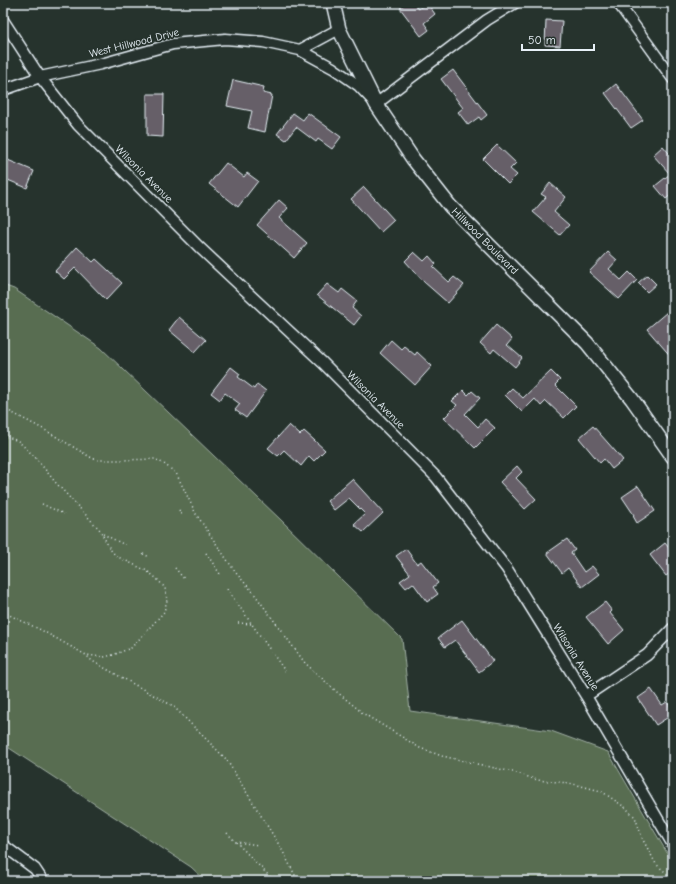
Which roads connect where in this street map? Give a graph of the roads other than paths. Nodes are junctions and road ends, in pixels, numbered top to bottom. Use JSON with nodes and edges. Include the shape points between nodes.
{"nodes":[{"id":1,"x":333,"y":3,"type":"edge"},
{"id":2,"x":515,"y":3,"type":"edge"},
{"id":3,"x":618,"y":3,"type":"edge"},
{"id":4,"x":3,"y":20,"type":"edge"},
{"id":5,"x":339,"y":29,"type":"junction"},
{"id":6,"x":300,"y":50,"type":"junction"},
{"id":7,"x":40,"y":77,"type":"junction"},
{"id":8,"x":673,"y":79,"type":"edge"},
{"id":9,"x":3,"y":90,"type":"edge"},
{"id":10,"x":376,"y":104,"type":"junction"},
{"id":11,"x":673,"y":457,"type":"edge"},
{"id":12,"x":673,"y":628,"type":"edge"},
{"id":13,"x":586,"y":696,"type":"junction"},
{"id":14,"x":3,"y":845,"type":"edge"},
{"id":15,"x":673,"y":845,"type":"edge"},
{"id":16,"x":44,"y":881,"type":"edge"}],
"edges":[{"from":1,"to":5,"type":"street","name":"Hillwood Boulevard"},
{"from":2,"to":10,"type":"street","via":[[487,20]]},
{"from":3,"to":8,"type":"street"},
{"from":4,"to":7,"type":"street","name":"Wilsonia Avenue"},
{"from":5,"to":6,"type":"street"},
{"from":5,"to":10,"type":"street","name":"Hillwood Boulevard"},
{"from":6,"to":7,"type":"street","name":"West Hillwood Drive","via":[[263,42],[224,39],[197,41],[173,44],[101,64]]},
{"from":6,"to":10,"type":"street","name":"West Hillwood Drive","via":[[359,86]]},
{"from":7,"to":9,"type":"street","name":"West Hillwood Drive"},
{"from":7,"to":13,"type":"street","name":"Wilsonia Avenue","via":[[78,124],[161,209],[323,363],[436,477],[507,569]]},
{"from":10,"to":11,"type":"street","name":"Hillwood Boulevard","via":[[413,160],[450,206],[587,343],[632,399]]},
{"from":12,"to":13,"type":"street","via":[[647,655]]},
{"from":13,"to":15,"type":"street","name":"Wilsonia Avenue"},
{"from":14,"to":16,"type":"street","via":[[35,869]]}]}
